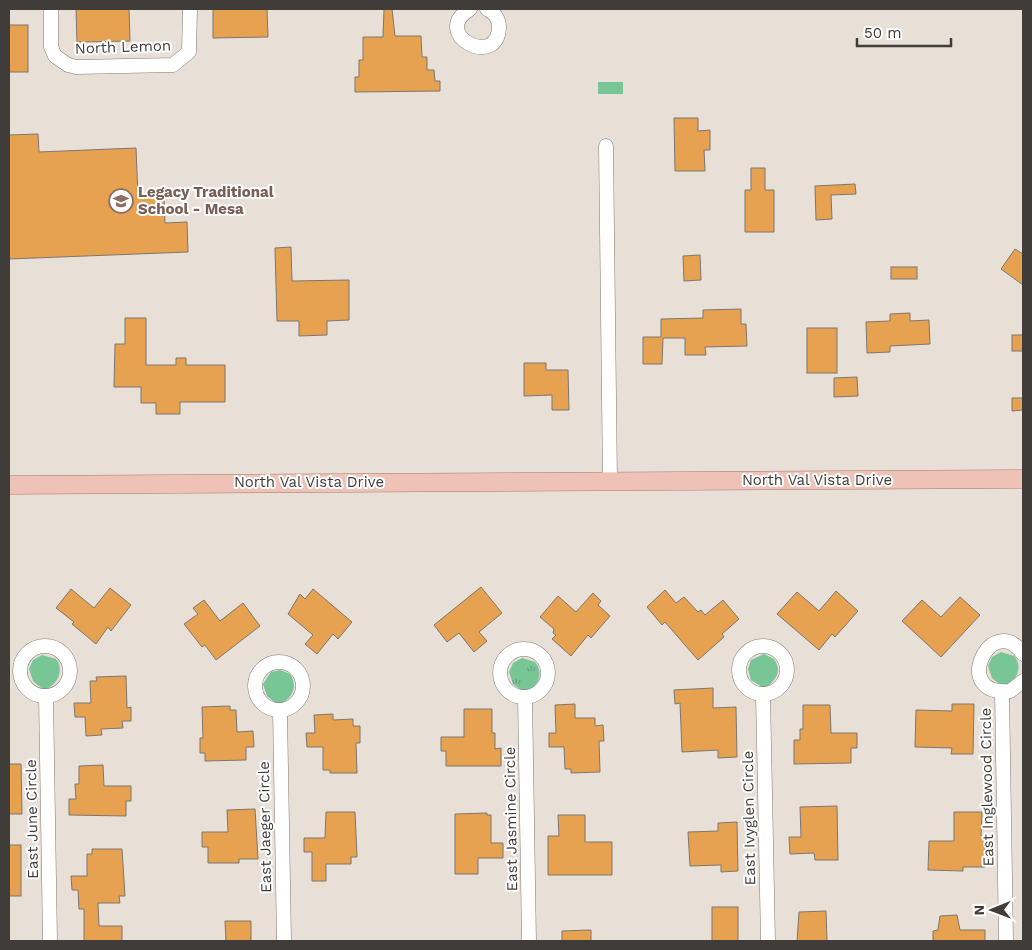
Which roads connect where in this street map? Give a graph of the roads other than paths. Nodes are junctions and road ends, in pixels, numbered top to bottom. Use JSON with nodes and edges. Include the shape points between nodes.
{"nodes":[{"id":1,"x":51,"y":9,"type":"edge"},
{"id":2,"x":190,"y":9,"type":"edge"},
{"id":3,"x":470,"y":9,"type":"edge"},
{"id":4,"x":486,"y":9,"type":"edge"},
{"id":5,"x":606,"y":146,"type":"dead end"},
{"id":6,"x":1023,"y":479,"type":"edge"},
{"id":7,"x":610,"y":481,"type":"junction"},
{"id":8,"x":9,"y":485,"type":"edge"},
{"id":9,"x":1023,"y":654,"type":"edge"},
{"id":10,"x":1023,"y":681,"type":"edge"},
{"id":11,"x":1002,"y":692,"type":"junction"},
{"id":12,"x":763,"y":694,"type":"dead end"},
{"id":13,"x":46,"y":696,"type":"dead end"},
{"id":14,"x":525,"y":696,"type":"dead end"},
{"id":15,"x":280,"y":711,"type":"dead end"},
{"id":16,"x":50,"y":941,"type":"edge"},
{"id":17,"x":284,"y":941,"type":"edge"},
{"id":18,"x":529,"y":941,"type":"edge"},
{"id":19,"x":768,"y":941,"type":"edge"},
{"id":20,"x":1006,"y":941,"type":"edge"}],
"edges":[{"from":1,"to":2,"type":"street","name":"North Lemon","via":[[51,46],[61,61],[76,67],[172,65],[185,57],[190,45]]},
{"from":3,"to":4,"type":"street","via":[[461,17],[458,29],[468,45],[481,48],[493,41],[499,28],[495,15]]},
{"from":5,"to":7,"type":"street"},
{"from":6,"to":7,"type":"main road","name":"North Val Vista Drive"},
{"from":7,"to":8,"type":"main road","name":"North Val Vista Drive"},
{"from":9,"to":11,"type":"street","name":"East Inglewood Circle","via":[[1016,646],[1000,643],[992,645],[981,656],[979,672],[982,680],[987,686]]},
{"from":10,"to":11,"type":"street","name":"East Inglewood Circle","via":[[1017,687]]},
{"from":11,"to":20,"type":"street","name":"East Inglewood Circle"},
{"from":12,"to":19,"type":"street","name":"East Ivyglen Circle"},
{"from":13,"to":16,"type":"street","name":"East June Circle"},
{"from":14,"to":18,"type":"street","name":"East Jasmine Circle"},
{"from":15,"to":17,"type":"street","name":"East Jaeger Circle"}]}
